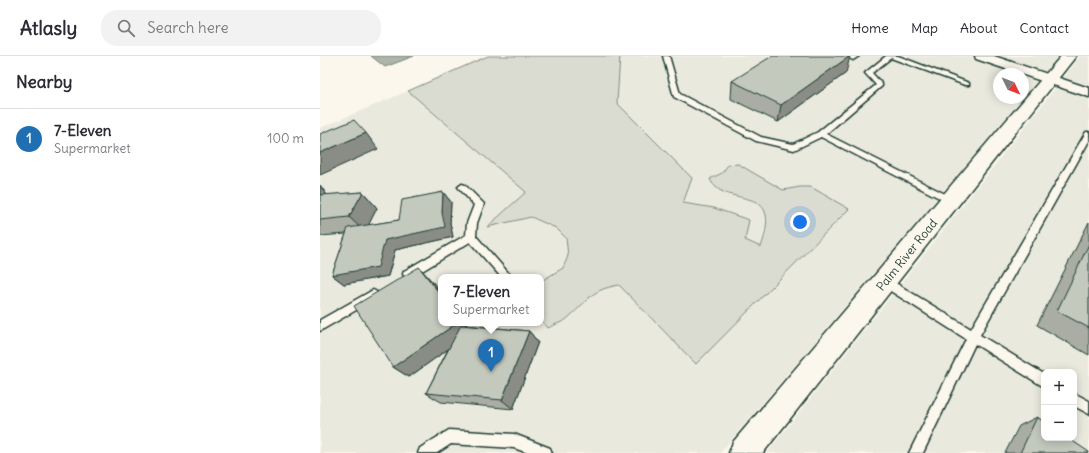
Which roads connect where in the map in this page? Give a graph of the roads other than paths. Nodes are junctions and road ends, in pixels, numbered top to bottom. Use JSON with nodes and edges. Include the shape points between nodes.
{"nodes":[{"id":1,"x":666,"y":56,"type":"edge"},
{"id":2,"x":848,"y":56,"type":"edge"},
{"id":3,"x":856,"y":56,"type":"edge"},
{"id":4,"x":891,"y":56,"type":"edge"},
{"id":5,"x":981,"y":56,"type":"edge"},
{"id":6,"x":1069,"y":56,"type":"edge"},
{"id":7,"x":1050,"y":80,"type":"junction"},
{"id":8,"x":967,"y":84,"type":"dead end"},
{"id":9,"x":1089,"y":93,"type":"edge"},
{"id":10,"x":821,"y":134,"type":"junction"},
{"id":11,"x":1089,"y":134,"type":"edge"},
{"id":12,"x":462,"y":187,"type":"dead end"},
{"id":13,"x":952,"y":201,"type":"junction"},
{"id":14,"x":471,"y":237,"type":"junction"},
{"id":15,"x":505,"y":274,"type":"edge"},
{"id":16,"x":402,"y":278,"type":"edge"},
{"id":17,"x":885,"y":282,"type":"junction"},
{"id":18,"x":382,"y":290,"type":"edge"},
{"id":19,"x":320,"y":326,"type":"edge"},
{"id":20,"x":973,"y":336,"type":"junction"},
{"id":21,"x":1041,"y":378,"type":"edge"},
{"id":22,"x":1077,"y":401,"type":"edge"},
{"id":23,"x":1089,"y":408,"type":"edge"},
{"id":24,"x":425,"y":453,"type":"edge"},
{"id":25,"x":545,"y":453,"type":"edge"},
{"id":26,"x":744,"y":453,"type":"edge"},
{"id":27,"x":916,"y":453,"type":"edge"}],
"edges":[{"from":1,"to":10,"type":"lane","via":[[677,95],[759,139],[794,147]]},
{"from":2,"to":3,"type":"lane"},
{"from":4,"to":8,"type":"lane"},
{"from":4,"to":10,"type":"lane","via":[[868,74],[880,85]]},
{"from":5,"to":7,"type":"street"},
{"from":6,"to":7,"type":"street","name":"Palm River Road"},
{"from":7,"to":9,"type":"street"},
{"from":7,"to":13,"type":"street","name":"Palm River Road"},
{"from":10,"to":13,"type":"lane"},
{"from":11,"to":20,"type":"lane"},
{"from":12,"to":14,"type":"lane","via":[[479,204],[472,223]]},
{"from":13,"to":17,"type":"street","name":"Palm River Road"},
{"from":14,"to":15,"type":"lane"},
{"from":14,"to":16,"type":"lane"},
{"from":17,"to":20,"type":"lane"},
{"from":17,"to":26,"type":"street","name":"Palm River Road"},
{"from":18,"to":19,"type":"lane"},
{"from":20,"to":21,"type":"lane"},
{"from":20,"to":27,"type":"lane"},
{"from":22,"to":23,"type":"lane"},
{"from":24,"to":25,"type":"lane","via":[[449,437],[514,441]]}]}
